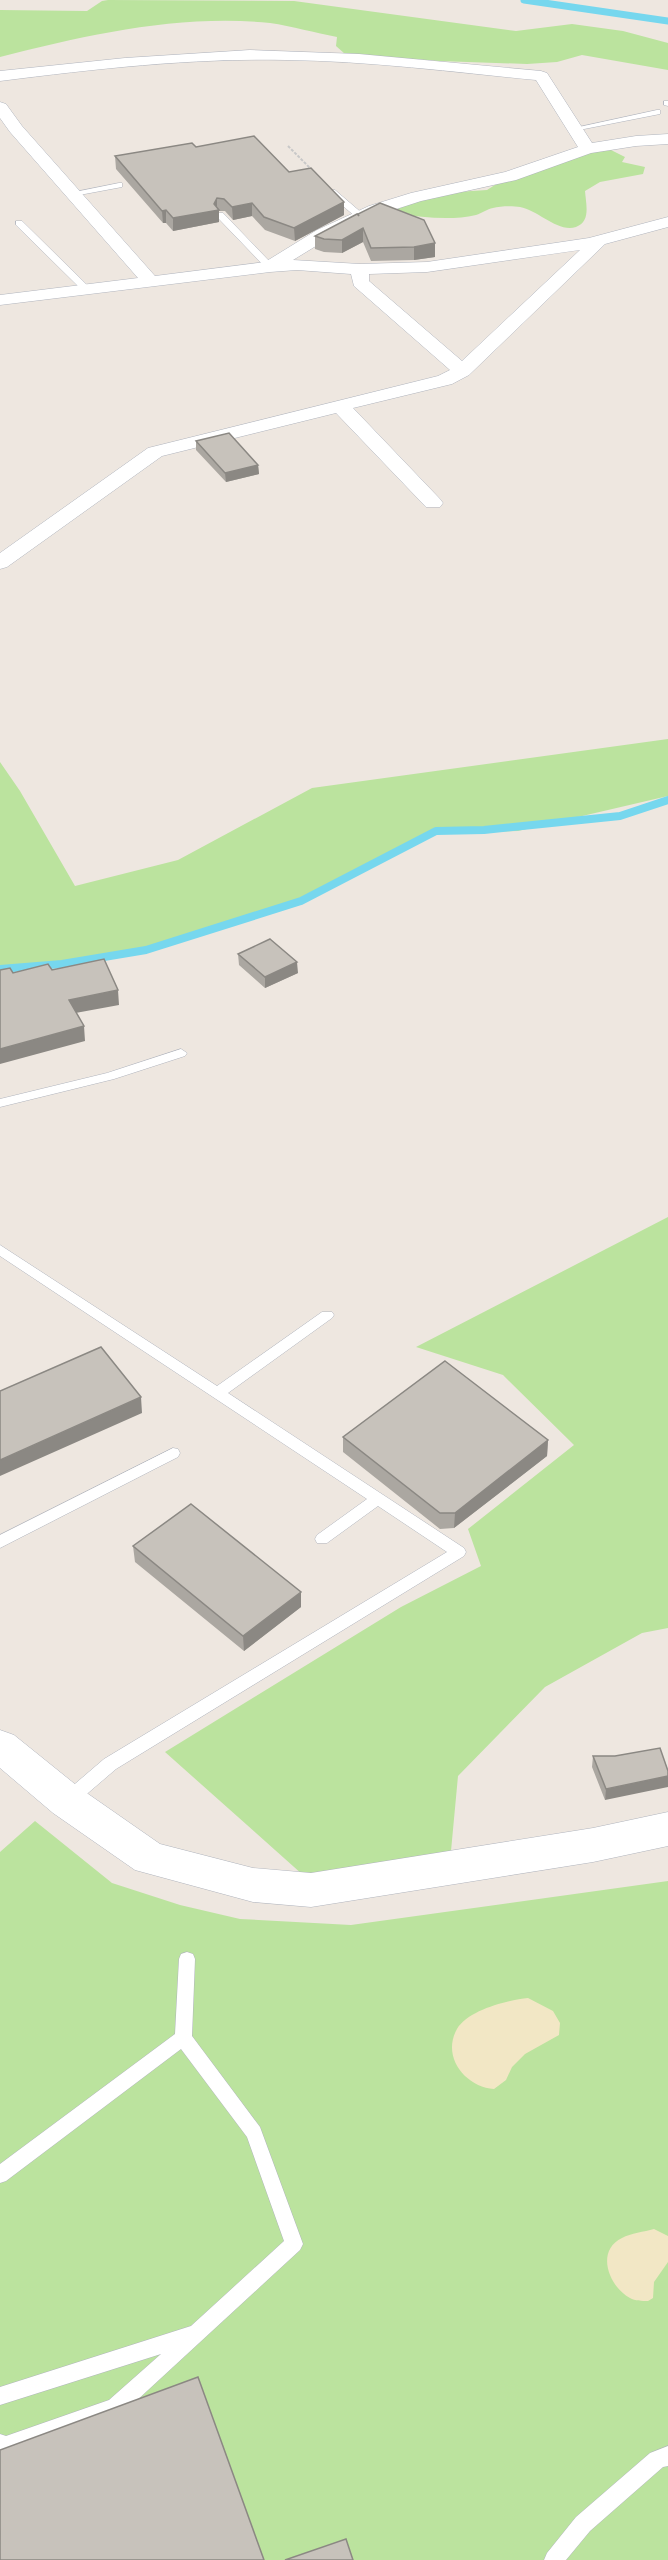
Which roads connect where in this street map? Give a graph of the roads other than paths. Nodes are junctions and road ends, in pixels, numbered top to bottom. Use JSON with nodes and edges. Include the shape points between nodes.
{"nodes":[{"id":1,"x":0,"y":76,"type":"edge"},
{"id":2,"x":0,"y":107,"type":"edge"},
{"id":3,"x":657,"y":112,"type":"dead end"},
{"id":4,"x":574,"y":129,"type":"junction"},
{"id":5,"x":8,"y":132,"type":"edge"},
{"id":6,"x":668,"y":139,"type":"edge"},
{"id":7,"x":588,"y":148,"type":"junction"},
{"id":8,"x":320,"y":182,"type":"edge"},
{"id":9,"x":119,"y":185,"type":"edge"},
{"id":10,"x":74,"y":193,"type":"junction"},
{"id":11,"x":219,"y":215,"type":"edge"},
{"id":12,"x":360,"y":216,"type":"junction"},
{"id":13,"x":668,"y":222,"type":"edge"},
{"id":14,"x":19,"y":224,"type":"dead end"},
{"id":15,"x":599,"y":241,"type":"junction"},
{"id":16,"x":270,"y":267,"type":"junction"},
{"id":17,"x":360,"y":269,"type":"junction"},
{"id":18,"x":150,"y":281,"type":"junction"},
{"id":19,"x":86,"y":289,"type":"junction"},
{"id":20,"x":0,"y":300,"type":"edge"},
{"id":21,"x":462,"y":371,"type":"junction"},
{"id":22,"x":339,"y":405,"type":"junction"},
{"id":23,"x":433,"y":503,"type":"dead end"},
{"id":24,"x":0,"y":563,"type":"edge"},
{"id":25,"x":181,"y":1053,"type":"dead end"},
{"id":26,"x":0,"y":1103,"type":"edge"},
{"id":27,"x":0,"y":1250,"type":"edge"},
{"id":28,"x":327,"y":1315,"type":"dead end"},
{"id":29,"x":218,"y":1393,"type":"junction"},
{"id":30,"x":172,"y":1452,"type":"dead end"},
{"id":31,"x":378,"y":1499,"type":"junction"},
{"id":32,"x":322,"y":1539,"type":"dead end"},
{"id":33,"x":0,"y":1542,"type":"edge"},
{"id":34,"x":0,"y":1746,"type":"edge"},
{"id":35,"x":67,"y":1801,"type":"junction"},
{"id":36,"x":668,"y":1829,"type":"edge"},
{"id":37,"x":186,"y":1959,"type":"dead end"},
{"id":38,"x":183,"y":2038,"type":"junction"},
{"id":39,"x":0,"y":2175,"type":"edge"},
{"id":40,"x":197,"y":2333,"type":"junction"},
{"id":41,"x":0,"y":2396,"type":"edge"},
{"id":42,"x":0,"y":2443,"type":"edge"},
{"id":43,"x":668,"y":2456,"type":"edge"},
{"id":44,"x":554,"y":2560,"type":"edge"}],
"edges":[{"from":1,"to":4,"type":"street","via":[[192,57],[364,59],[541,76]]},
{"from":2,"to":5,"type":"street"},
{"from":3,"to":4,"type":"lane"},
{"from":4,"to":7,"type":"street"},
{"from":5,"to":10,"type":"street"},
{"from":6,"to":7,"type":"street"},
{"from":7,"to":12,"type":"street","via":[[510,176],[417,197]]},
{"from":8,"to":12,"type":"lane"},
{"from":9,"to":10,"type":"lane"},
{"from":10,"to":18,"type":"street"},
{"from":11,"to":16,"type":"lane"},
{"from":12,"to":16,"type":"street","via":[[295,249]]},
{"from":13,"to":15,"type":"street"},
{"from":14,"to":19,"type":"lane"},
{"from":15,"to":17,"type":"street","via":[[427,267]]},
{"from":15,"to":21,"type":"street"},
{"from":16,"to":17,"type":"street"},
{"from":16,"to":18,"type":"street"},
{"from":17,"to":21,"type":"street","via":[[360,282]]},
{"from":18,"to":19,"type":"street"},
{"from":19,"to":20,"type":"street"},
{"from":21,"to":22,"type":"street","via":[[445,380]]},
{"from":22,"to":23,"type":"street"},
{"from":22,"to":24,"type":"street","via":[[155,452]]},
{"from":25,"to":26,"type":"lane","via":[[110,1076]]},
{"from":27,"to":29,"type":"lane"},
{"from":28,"to":29,"type":"lane"},
{"from":29,"to":31,"type":"lane"},
{"from":30,"to":33,"type":"lane"},
{"from":31,"to":32,"type":"lane"},
{"from":31,"to":35,"type":"lane","via":[[459,1552],[110,1764]]},
{"from":34,"to":35,"type":"street"},
{"from":35,"to":36,"type":"street","via":[[149,1858],[253,1885],[310,1890],[592,1845]]},
{"from":37,"to":38,"type":"lane"},
{"from":38,"to":39,"type":"lane"},
{"from":38,"to":40,"type":"lane","via":[[254,2133],[294,2244]]},
{"from":40,"to":41,"type":"lane"},
{"from":40,"to":42,"type":"lane","via":[[115,2407],[6,2445]]},
{"from":43,"to":44,"type":"lane","via":[[657,2460],[583,2524]]}]}
